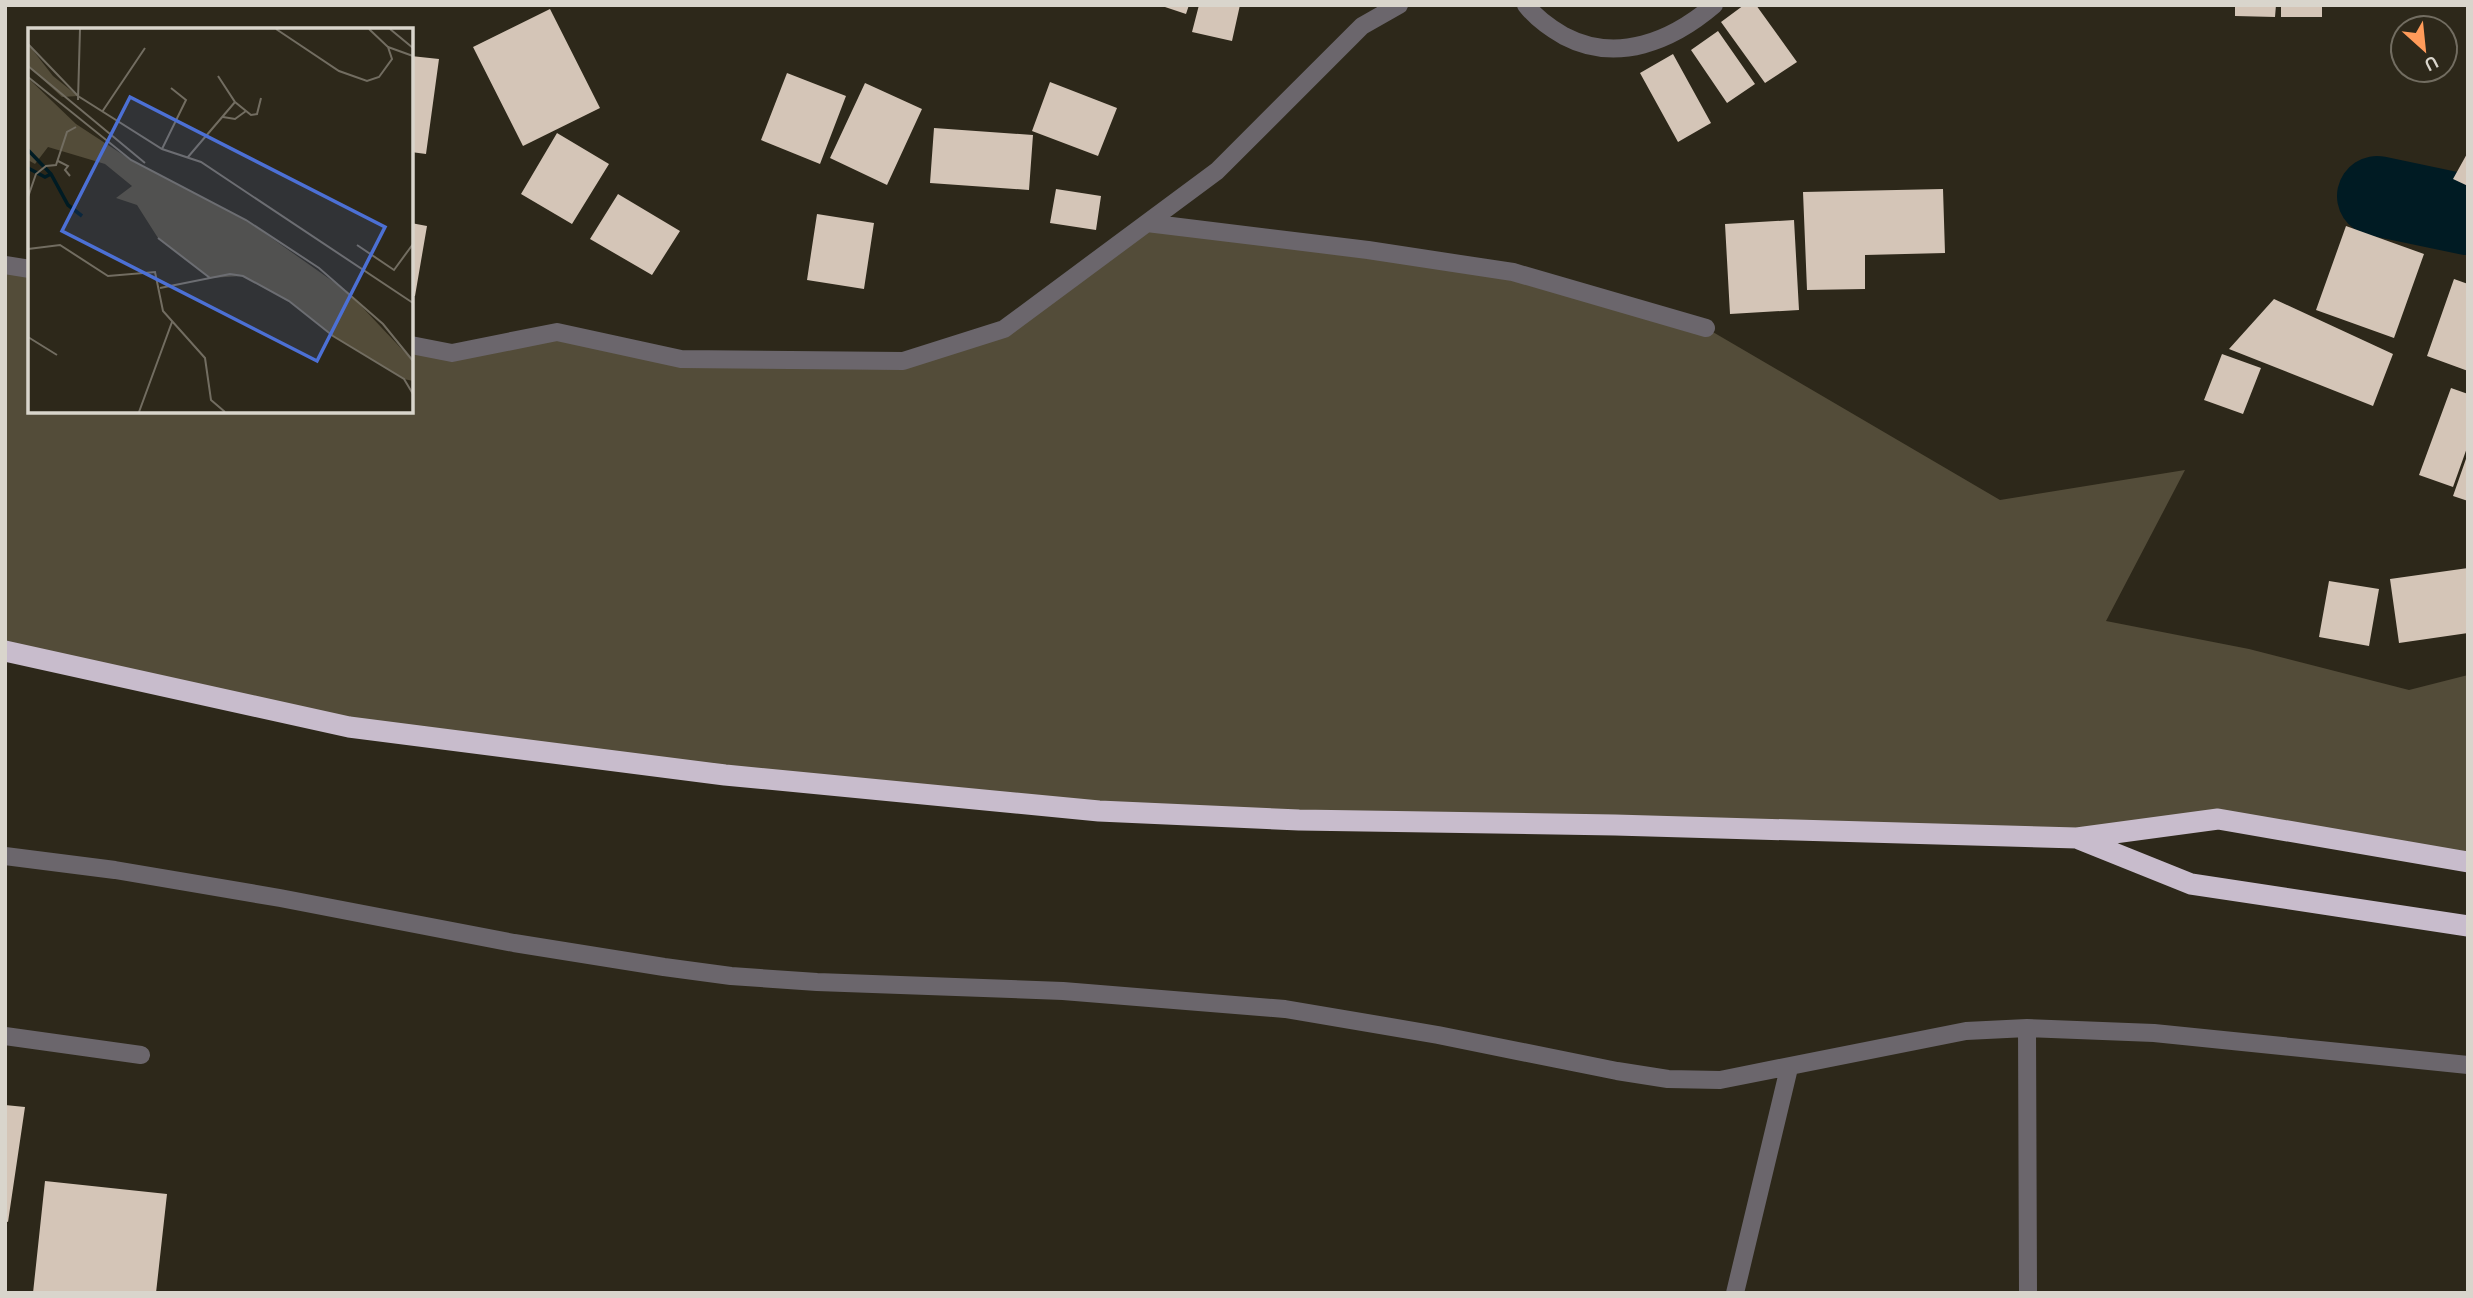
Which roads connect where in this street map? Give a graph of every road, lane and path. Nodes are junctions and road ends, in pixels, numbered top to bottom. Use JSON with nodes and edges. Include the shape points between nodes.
{"nodes":[{"id":1,"x":1399,"y":5,"type":"edge"},
{"id":2,"x":1526,"y":5,"type":"edge"},
{"id":3,"x":1714,"y":5,"type":"edge"},
{"id":4,"x":1147,"y":223,"type":"junction"},
{"id":5,"x":5,"y":265,"type":"edge"},
{"id":6,"x":28,"y":269,"type":"edge"},
{"id":7,"x":1706,"y":328,"type":"dead end"},
{"id":8,"x":413,"y":345,"type":"edge"},
{"id":9,"x":5,"y":650,"type":"edge"},
{"id":10,"x":2077,"y":838,"type":"junction"},
{"id":11,"x":5,"y":856,"type":"edge"},
{"id":12,"x":2468,"y":862,"type":"edge"},
{"id":13,"x":2468,"y":926,"type":"edge"},
{"id":14,"x":2027,"y":1028,"type":"junction"},
{"id":15,"x":5,"y":1036,"type":"edge"},
{"id":16,"x":141,"y":1055,"type":"dead end"},
{"id":17,"x":2468,"y":1065,"type":"edge"},
{"id":18,"x":1789,"y":1068,"type":"junction"},
{"id":19,"x":1735,"y":1293,"type":"edge"},
{"id":20,"x":2028,"y":1293,"type":"edge"}],
"edges":[{"from":1,"to":4,"type":"street","via":[[1362,26],[1217,171]]},
{"from":2,"to":3,"type":"street","via":[[1573,41],[1620,50],[1684,28]]},
{"from":4,"to":7,"type":"street","via":[[1513,272]]},
{"from":4,"to":8,"type":"street","via":[[1004,329],[903,361],[681,359],[557,332],[452,353]]},
{"from":5,"to":6,"type":"street"},
{"from":9,"to":10,"type":"highway","via":[[349,727],[725,775],[1099,811],[1298,820]]},
{"from":10,"to":12,"type":"highway","via":[[2218,819]]},
{"from":10,"to":13,"type":"highway","via":[[2191,884]]},
{"from":11,"to":18,"type":"street","via":[[115,870],[513,943],[731,976],[1063,991],[1284,1009],[1668,1079],[1720,1080]]},
{"from":14,"to":17,"type":"street","via":[[2154,1033]]},
{"from":14,"to":18,"type":"street","via":[[1966,1031]]},
{"from":14,"to":20,"type":"street"},
{"from":15,"to":16,"type":"street"},
{"from":18,"to":19,"type":"street"}]}
